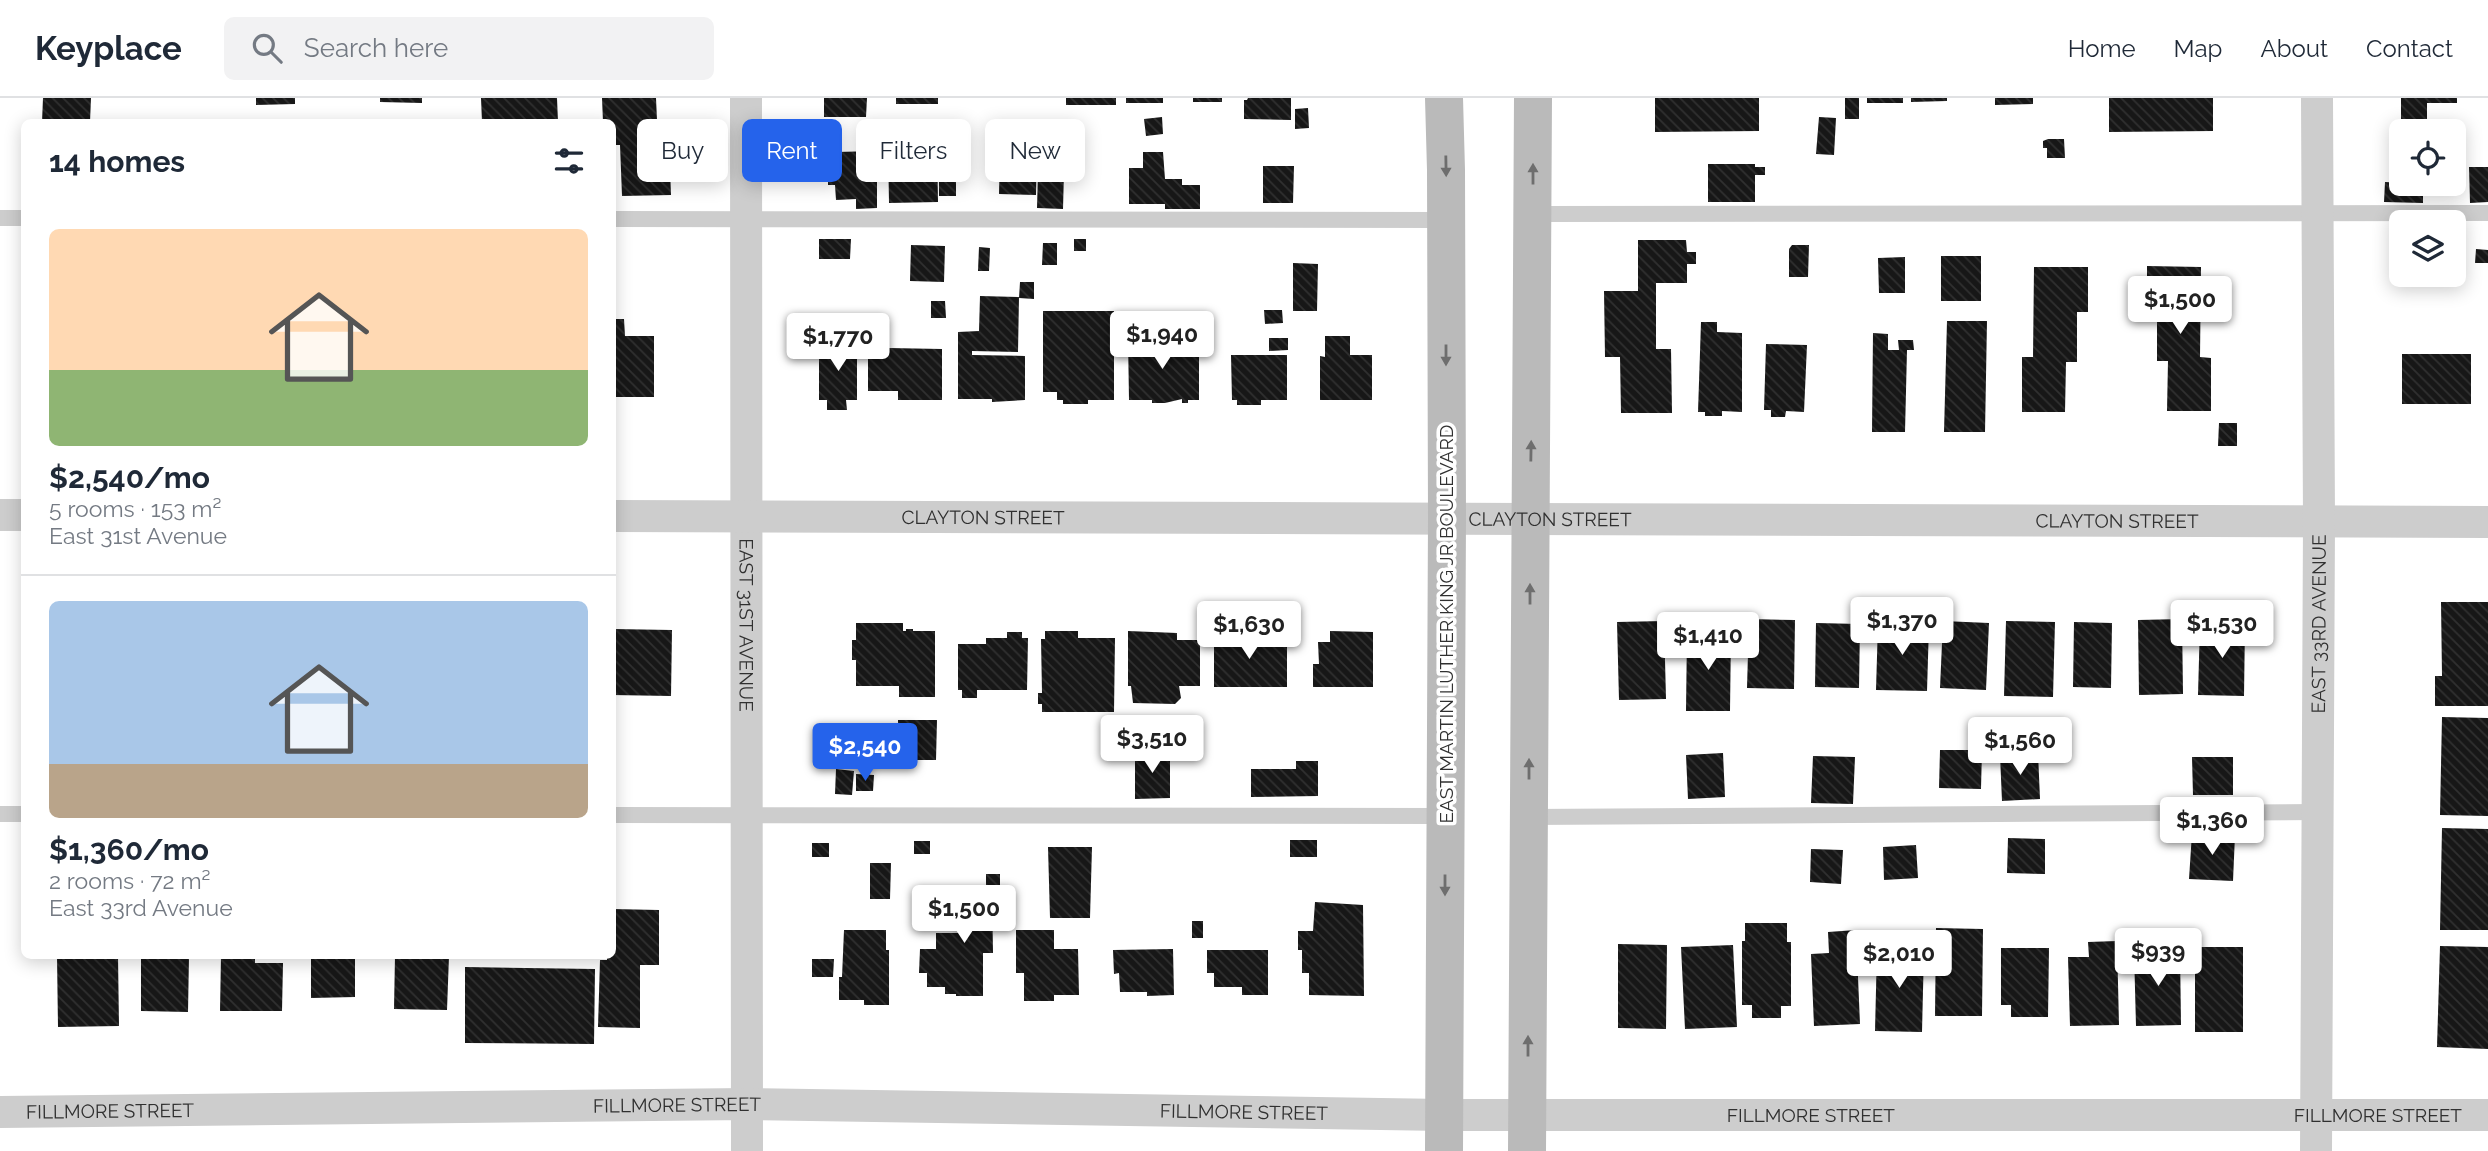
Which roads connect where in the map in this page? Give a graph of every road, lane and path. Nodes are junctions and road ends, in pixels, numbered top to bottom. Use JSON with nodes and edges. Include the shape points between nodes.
{"nodes":[{"id":1,"x":746,"y":98,"type":"edge"},
{"id":2,"x":1444,"y":98,"type":"edge"},
{"id":3,"x":1533,"y":98,"type":"edge"},
{"id":4,"x":2317,"y":98,"type":"edge"},
{"id":5,"x":2488,"y":213,"type":"edge"},
{"id":6,"x":1533,"y":214,"type":"junction"},
{"id":7,"x":2317,"y":214,"type":"junction"},
{"id":8,"x":0,"y":218,"type":"edge"},
{"id":9,"x":21,"y":218,"type":"edge"},
{"id":10,"x":616,"y":219,"type":"edge"},
{"id":11,"x":746,"y":219,"type":"junction"},
{"id":12,"x":1446,"y":219,"type":"junction"},
{"id":13,"x":0,"y":515,"type":"edge"},
{"id":14,"x":21,"y":515,"type":"edge"},
{"id":15,"x":616,"y":516,"type":"edge"},
{"id":16,"x":746,"y":517,"type":"junction"},
{"id":17,"x":1447,"y":518,"type":"junction"},
{"id":18,"x":1530,"y":519,"type":"junction"},
{"id":19,"x":2319,"y":522,"type":"junction"},
{"id":20,"x":2488,"y":522,"type":"edge"},
{"id":21,"x":2317,"y":813,"type":"junction"},
{"id":22,"x":0,"y":814,"type":"edge"},
{"id":23,"x":21,"y":814,"type":"edge"},
{"id":24,"x":616,"y":815,"type":"edge"},
{"id":25,"x":746,"y":815,"type":"junction"},
{"id":26,"x":1446,"y":816,"type":"junction"},
{"id":27,"x":1529,"y":817,"type":"junction"},
{"id":28,"x":748,"y":1104,"type":"junction"},
{"id":29,"x":0,"y":1112,"type":"edge"},
{"id":30,"x":2316,"y":1115,"type":"junction"},
{"id":31,"x":2488,"y":1115,"type":"edge"},
{"id":32,"x":1444,"y":1133,"type":"edge"},
{"id":33,"x":1527,"y":1133,"type":"edge"},
{"id":34,"x":747,"y":1151,"type":"edge"},
{"id":35,"x":2316,"y":1151,"type":"edge"}],
"edges":[{"from":1,"to":11,"type":"street","name":"EAST 31ST AVENUE"},
{"from":2,"to":12,"type":"main road","name":"EAST MARTIN LUTHER KING JR BOULEVARD","one_way":true},
{"from":6,"to":3,"type":"main road","one_way":true},
{"from":4,"to":7,"type":"street","name":"EAST 33RD AVENUE"},
{"from":5,"to":7,"type":"lane"},
{"from":6,"to":7,"type":"lane"},
{"from":18,"to":6,"type":"main road","one_way":true},
{"from":7,"to":19,"type":"street","name":"EAST 33RD AVENUE"},
{"from":8,"to":9,"type":"lane"},
{"from":10,"to":11,"type":"lane"},
{"from":11,"to":12,"type":"lane"},
{"from":11,"to":16,"type":"street","name":"EAST 31ST AVENUE"},
{"from":12,"to":17,"type":"main road","name":"EAST MARTIN LUTHER KING JR BOULEVARD","one_way":true},
{"from":13,"to":14,"type":"street"},
{"from":15,"to":16,"type":"street","name":"CLAYTON STREET"},
{"from":16,"to":17,"type":"street","name":"CLAYTON STREET"},
{"from":16,"to":25,"type":"street","name":"EAST 31ST AVENUE"},
{"from":17,"to":18,"type":"street","name":"CLAYTON STREET"},
{"from":17,"to":26,"type":"main road","name":"EAST MARTIN LUTHER KING JR BOULEVARD"},
{"from":18,"to":19,"type":"street","name":"CLAYTON STREET"},
{"from":27,"to":18,"type":"main road","one_way":true},
{"from":19,"to":20,"type":"street","name":"CLAYTON STREET"},
{"from":19,"to":21,"type":"street","name":"EAST 33RD AVENUE"},
{"from":21,"to":27,"type":"lane"},
{"from":21,"to":30,"type":"street","name":"EAST 33RD AVENUE"},
{"from":22,"to":23,"type":"lane"},
{"from":24,"to":25,"type":"lane"},
{"from":25,"to":26,"type":"lane"},
{"from":25,"to":28,"type":"street","name":"EAST 31ST AVENUE"},
{"from":26,"to":32,"type":"main road","name":"EAST MARTIN LUTHER KING JR BOULEVARD","one_way":true},
{"from":33,"to":27,"type":"main road","one_way":true},
{"from":28,"to":29,"type":"street","name":"FILLMORE STREET"},
{"from":28,"to":32,"type":"street","name":"FILLMORE STREET"},
{"from":28,"to":34,"type":"street","name":"EAST 31ST AVENUE"},
{"from":30,"to":31,"type":"street","name":"FILLMORE STREET"},
{"from":30,"to":33,"type":"street","name":"FILLMORE STREET"},
{"from":30,"to":35,"type":"street","name":"EAST 33RD AVENUE"},
{"from":32,"to":33,"type":"street","name":"FILLMORE STREET"}]}
